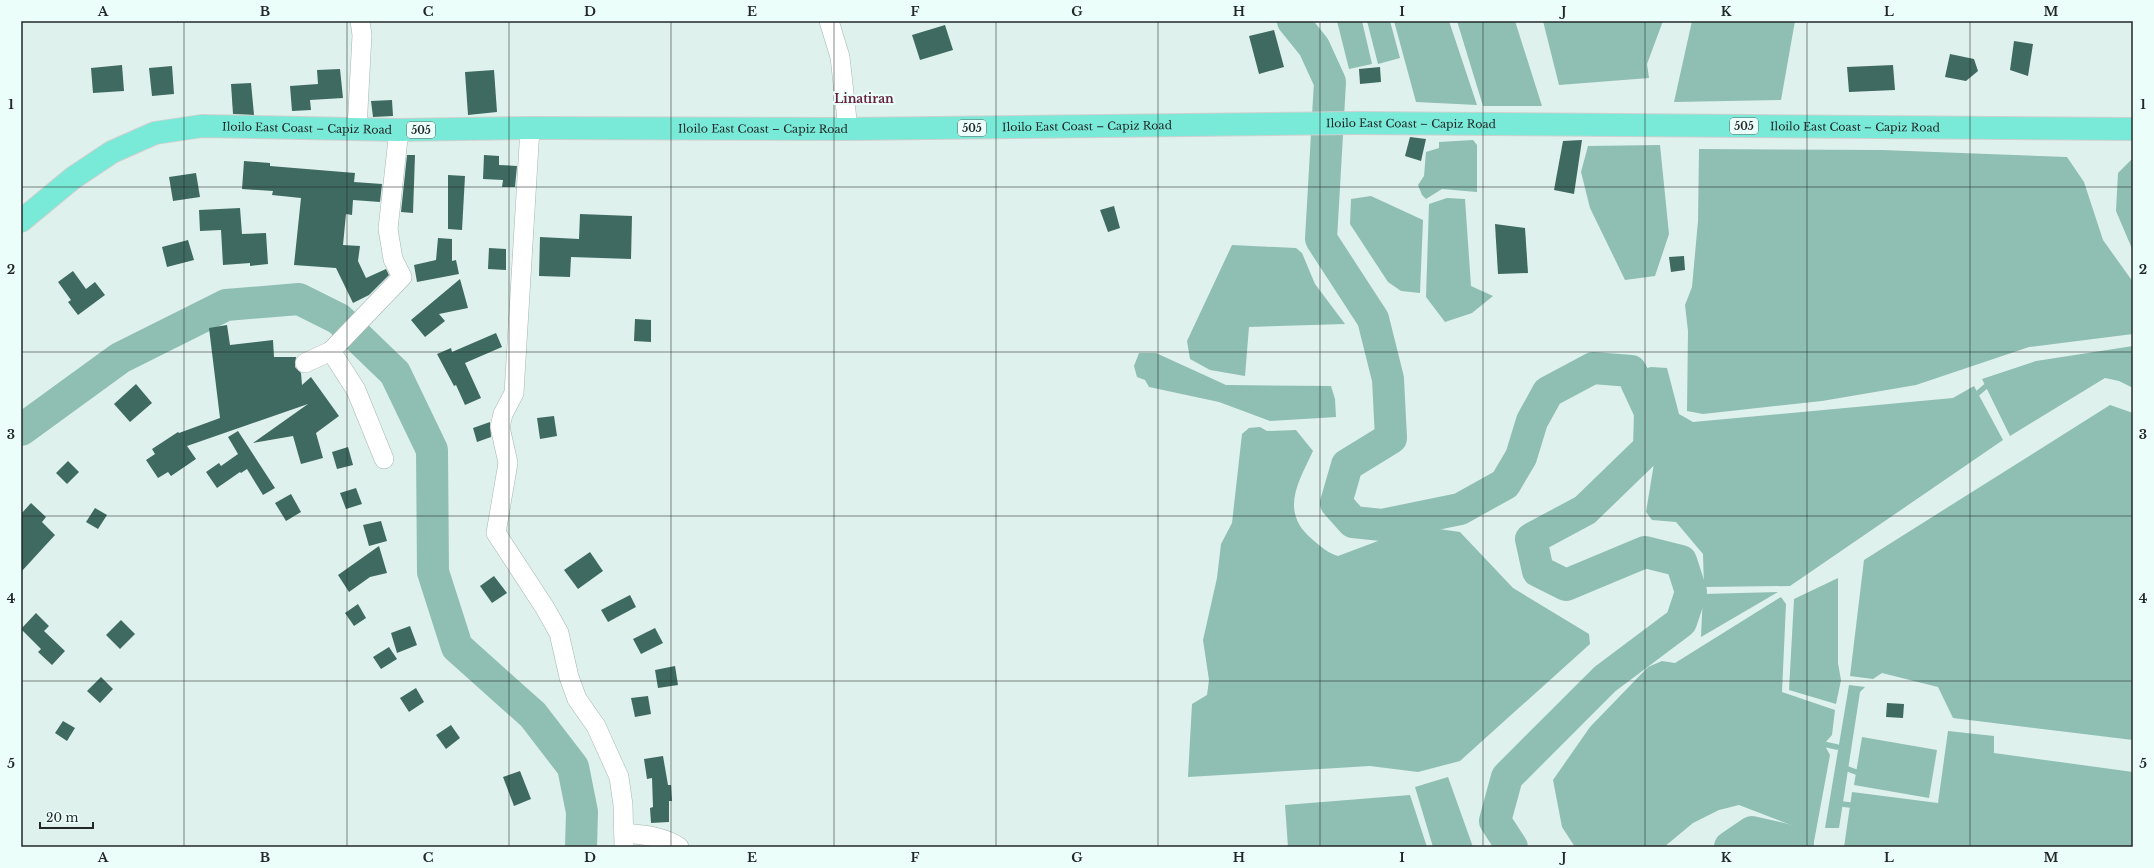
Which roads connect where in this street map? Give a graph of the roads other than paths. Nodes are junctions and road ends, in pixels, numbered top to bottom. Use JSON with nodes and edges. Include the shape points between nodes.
{"nodes":[{"id":1,"x":360,"y":21,"type":"edge"},
{"id":2,"x":829,"y":21,"type":"edge"},
{"id":3,"x":530,"y":128,"type":"junction"},
{"id":4,"x":357,"y":129,"type":"junction"},
{"id":5,"x":848,"y":129,"type":"junction"},
{"id":6,"x":2133,"y":129,"type":"edge"},
{"id":7,"x":399,"y":130,"type":"junction"},
{"id":8,"x":21,"y":221,"type":"edge"},
{"id":9,"x":331,"y":351,"type":"junction"},
{"id":10,"x":305,"y":363,"type":"dead end"},
{"id":11,"x":384,"y":459,"type":"dead end"},
{"id":12,"x":624,"y":840,"type":"edge"},
{"id":13,"x":679,"y":847,"type":"edge"}],
"edges":[{"from":1,"to":4,"type":"street","via":[[362,35]]},
{"from":2,"to":5,"type":"street","via":[[840,57]]},
{"from":3,"to":5,"type":"main road","name":"Iloilo East Coast – Capiz Road","number":"505"},
{"from":3,"to":7,"type":"main road","name":"Iloilo East Coast – Capiz Road","number":"505"},
{"from":3,"to":12,"type":"street","via":[[514,393],[503,414],[500,427],[508,463],[496,533],[559,633],[577,699],[596,726],[619,777]]},
{"from":4,"to":7,"type":"main road","name":"Iloilo East Coast – Capiz Road","number":"505"},
{"from":4,"to":8,"type":"main road","name":"Iloilo East Coast – Capiz Road","number":"505","via":[[202,126],[156,133],[106,156],[73,178]]},
{"from":5,"to":6,"type":"main road","name":"Iloilo East Coast – Capiz Road","number":"505","via":[[1355,123]]},
{"from":7,"to":9,"type":"street","via":[[388,229],[393,259],[402,277]]},
{"from":9,"to":10,"type":"street"},
{"from":9,"to":11,"type":"street","via":[[356,390]]},
{"from":12,"to":13,"type":"street","via":[[652,836]]}]}
